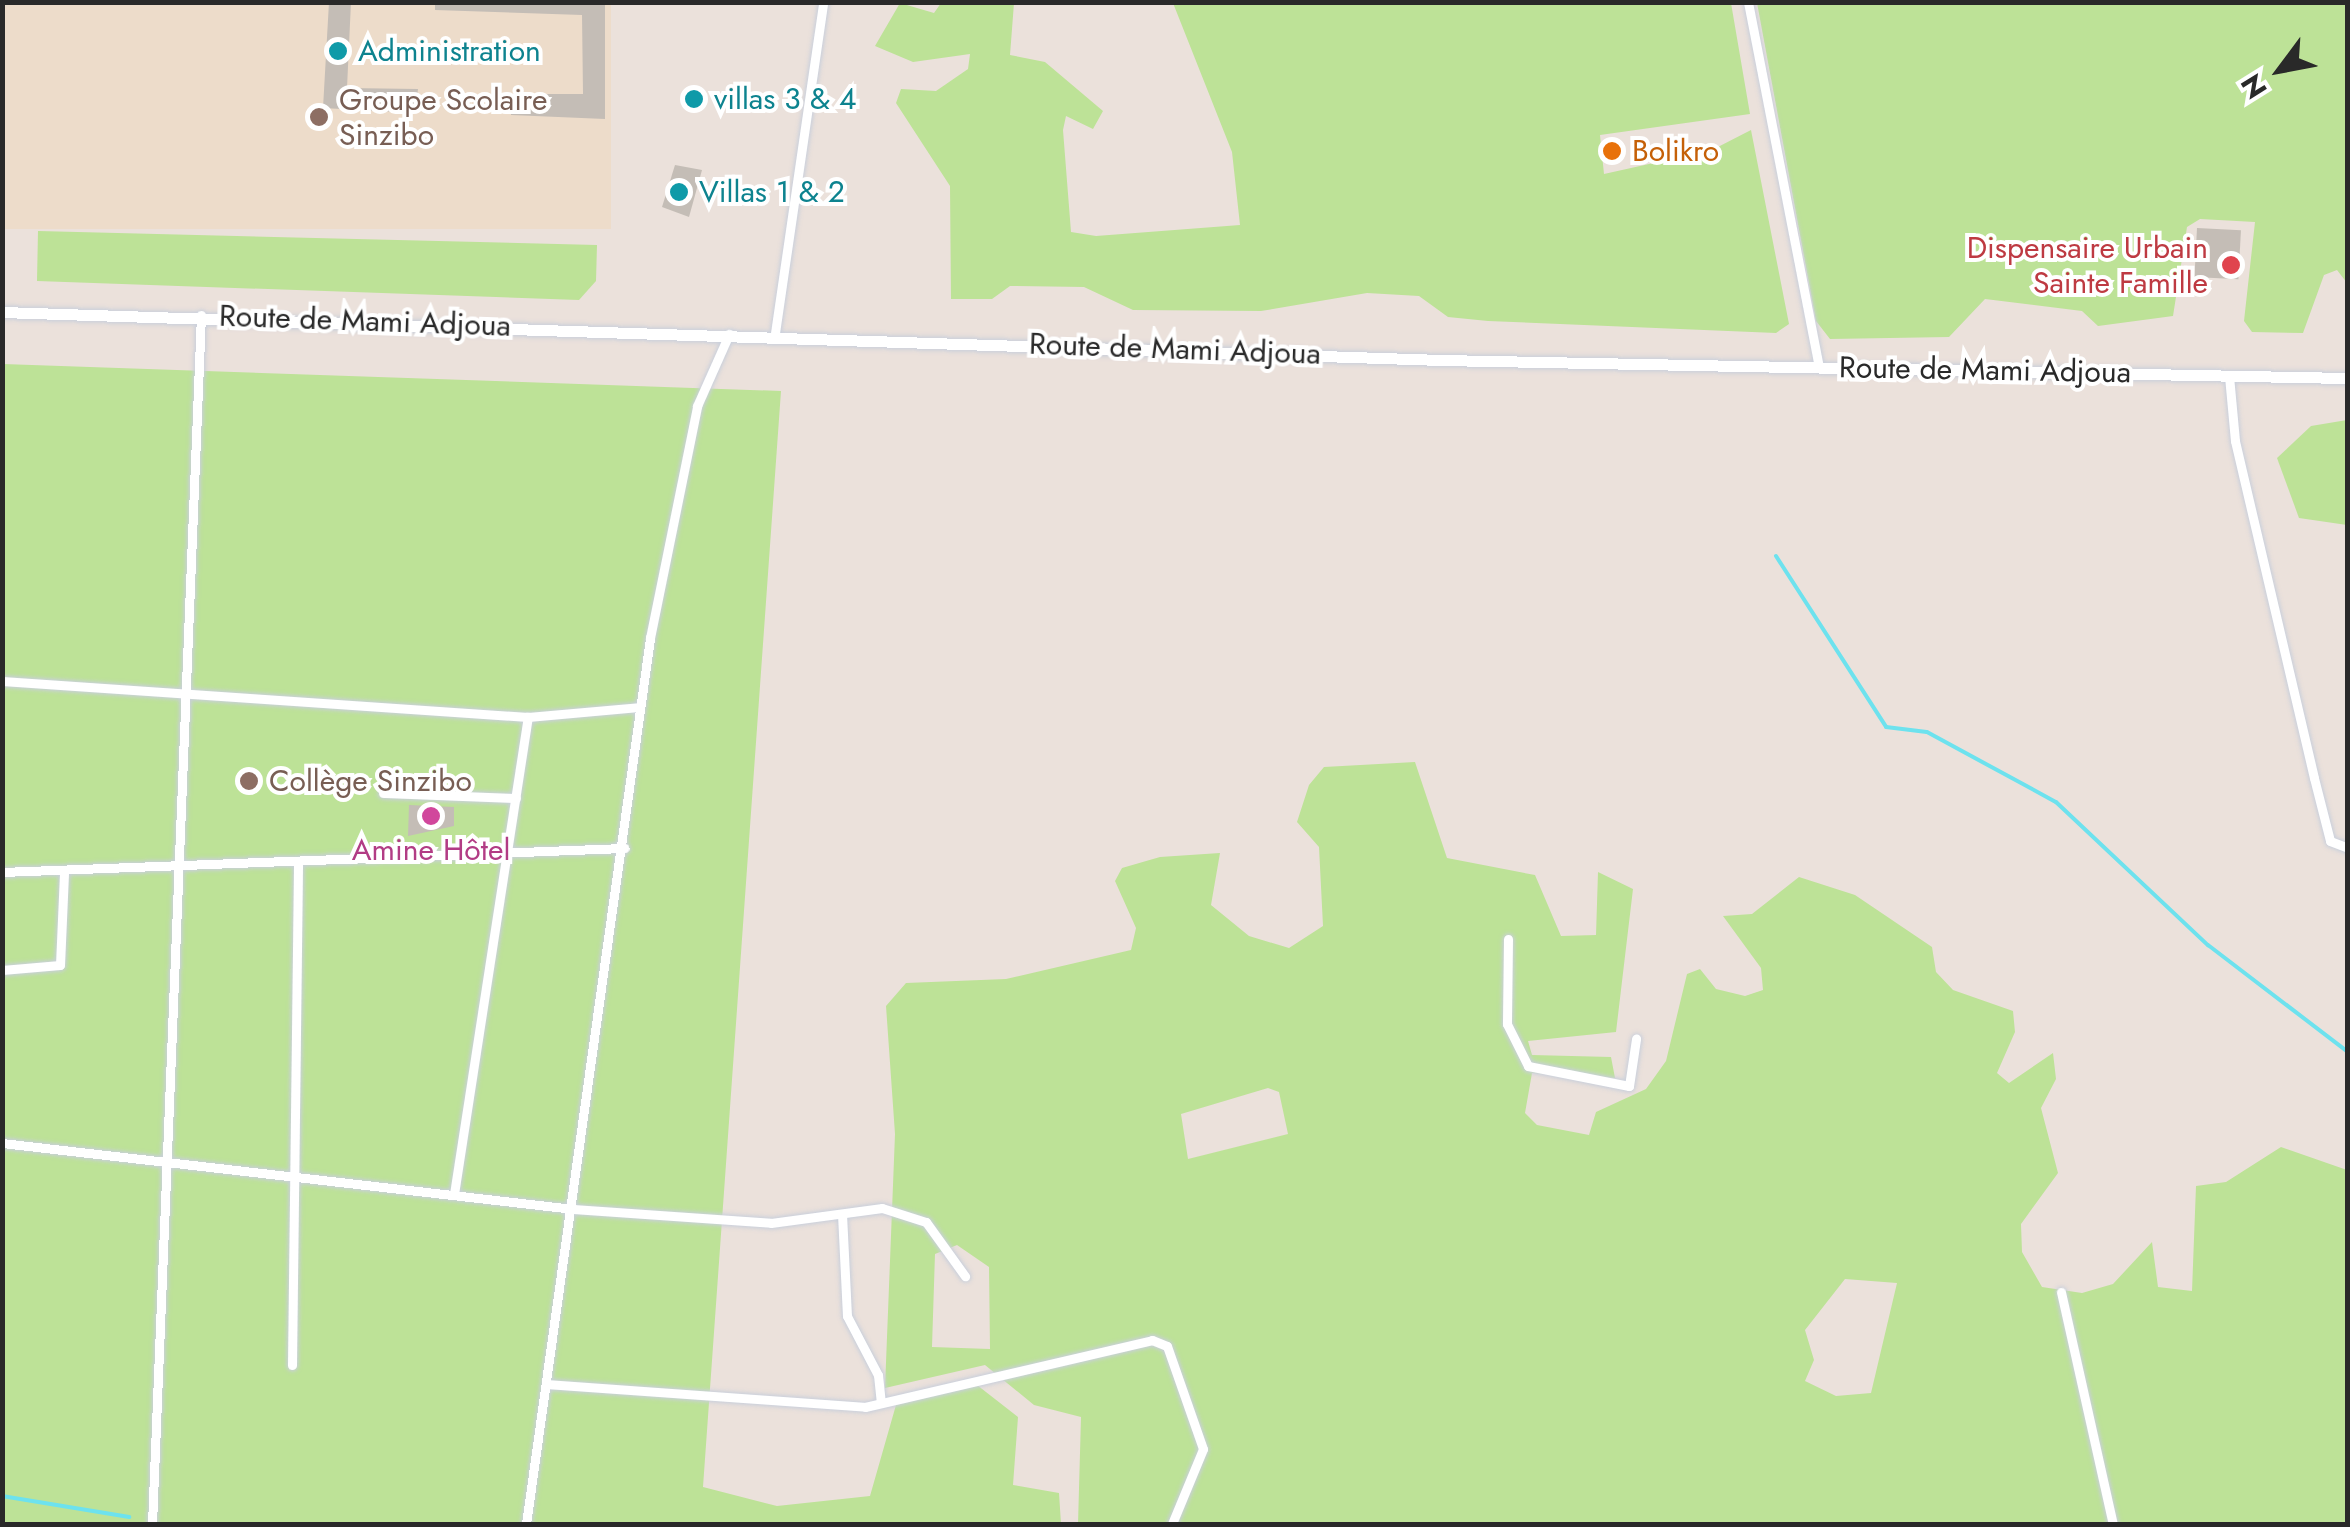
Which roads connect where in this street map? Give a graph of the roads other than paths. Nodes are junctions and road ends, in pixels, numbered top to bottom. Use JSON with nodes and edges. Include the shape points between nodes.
{"nodes":[{"id":1,"x":823,"y":2,"type":"edge"},
{"id":2,"x":1748,"y":2,"type":"edge"},
{"id":3,"x":2,"y":312,"type":"edge"},
{"id":4,"x":200,"y":315,"type":"junction"},
{"id":5,"x":730,"y":331,"type":"junction"},
{"id":6,"x":775,"y":333,"type":"junction"},
{"id":7,"x":1819,"y":366,"type":"junction"},
{"id":8,"x":2229,"y":376,"type":"junction"},
{"id":9,"x":2348,"y":378,"type":"edge"},
{"id":10,"x":2,"y":682,"type":"edge"},
{"id":11,"x":192,"y":692,"type":"junction"},
{"id":12,"x":638,"y":707,"type":"junction"},
{"id":13,"x":528,"y":717,"type":"junction"},
{"id":14,"x":383,"y":792,"type":"dead end"},
{"id":15,"x":516,"y":798,"type":"junction"},
{"id":16,"x":625,"y":848,"type":"junction"},
{"id":17,"x":2348,"y":848,"type":"edge"},
{"id":18,"x":508,"y":853,"type":"junction"},
{"id":19,"x":179,"y":860,"type":"junction"},
{"id":20,"x":298,"y":865,"type":"junction"},
{"id":21,"x":2,"y":872,"type":"edge"},
{"id":22,"x":64,"y":872,"type":"junction"},
{"id":23,"x":1508,"y":939,"type":"dead end"},
{"id":24,"x":2,"y":970,"type":"edge"},
{"id":25,"x":1636,"y":1039,"type":"dead end"},
{"id":26,"x":2,"y":1143,"type":"edge"},
{"id":27,"x":164,"y":1166,"type":"junction"},
{"id":28,"x":294,"y":1179,"type":"junction"},
{"id":29,"x":454,"y":1194,"type":"junction"},
{"id":30,"x":573,"y":1208,"type":"junction"},
{"id":31,"x":842,"y":1214,"type":"junction"},
{"id":32,"x":965,"y":1276,"type":"dead end"},
{"id":33,"x":2061,"y":1292,"type":"dead end"},
{"id":34,"x":292,"y":1365,"type":"dead end"},
{"id":35,"x":548,"y":1384,"type":"junction"},
{"id":36,"x":881,"y":1403,"type":"junction"},
{"id":37,"x":152,"y":1524,"type":"edge"},
{"id":38,"x":526,"y":1524,"type":"edge"},
{"id":39,"x":1172,"y":1524,"type":"edge"},
{"id":40,"x":2113,"y":1524,"type":"edge"}],
"edges":[{"from":1,"to":6,"type":"street"},
{"from":2,"to":7,"type":"street"},
{"from":3,"to":4,"type":"street","name":"Route de Mami Adjoua"},
{"from":4,"to":5,"type":"street","name":"Route de Mami Adjoua"},
{"from":4,"to":11,"type":"street"},
{"from":5,"to":6,"type":"street","name":"Route de Mami Adjoua"},
{"from":5,"to":12,"type":"street","via":[[697,406]]},
{"from":6,"to":7,"type":"street","name":"Route de Mami Adjoua"},
{"from":7,"to":8,"type":"street","name":"Route de Mami Adjoua"},
{"from":8,"to":9,"type":"street","name":"Route de Mami Adjoua"},
{"from":8,"to":17,"type":"street","via":[[2234,441],[2330,842]]},
{"from":10,"to":11,"type":"street"},
{"from":11,"to":13,"type":"street","via":[[258,704]]},
{"from":11,"to":19,"type":"street"},
{"from":12,"to":13,"type":"street"},
{"from":12,"to":16,"type":"street"},
{"from":13,"to":15,"type":"street"},
{"from":14,"to":15,"type":"street"},
{"from":15,"to":18,"type":"street"},
{"from":16,"to":18,"type":"street"},
{"from":16,"to":30,"type":"street"},
{"from":18,"to":20,"type":"street"},
{"from":18,"to":29,"type":"street"},
{"from":19,"to":20,"type":"street"},
{"from":19,"to":22,"type":"street"},
{"from":19,"to":27,"type":"street"},
{"from":20,"to":28,"type":"street"},
{"from":21,"to":22,"type":"street"},
{"from":22,"to":24,"type":"street","via":[[60,965]]},
{"from":23,"to":25,"type":"street","via":[[1507,1024],[1528,1066],[1629,1086]]},
{"from":26,"to":27,"type":"street"},
{"from":27,"to":28,"type":"street"},
{"from":27,"to":37,"type":"street"},
{"from":28,"to":29,"type":"street"},
{"from":28,"to":34,"type":"street"},
{"from":29,"to":30,"type":"street"},
{"from":30,"to":31,"type":"street","via":[[772,1223]]},
{"from":30,"to":35,"type":"street"},
{"from":31,"to":32,"type":"street","via":[[882,1208],[926,1222]]},
{"from":31,"to":36,"type":"street","via":[[847,1316]]},
{"from":33,"to":40,"type":"street"},
{"from":35,"to":36,"type":"street"},
{"from":35,"to":38,"type":"street"},
{"from":36,"to":39,"type":"street","via":[[1152,1340],[1167,1346],[1203,1449]]}]}
